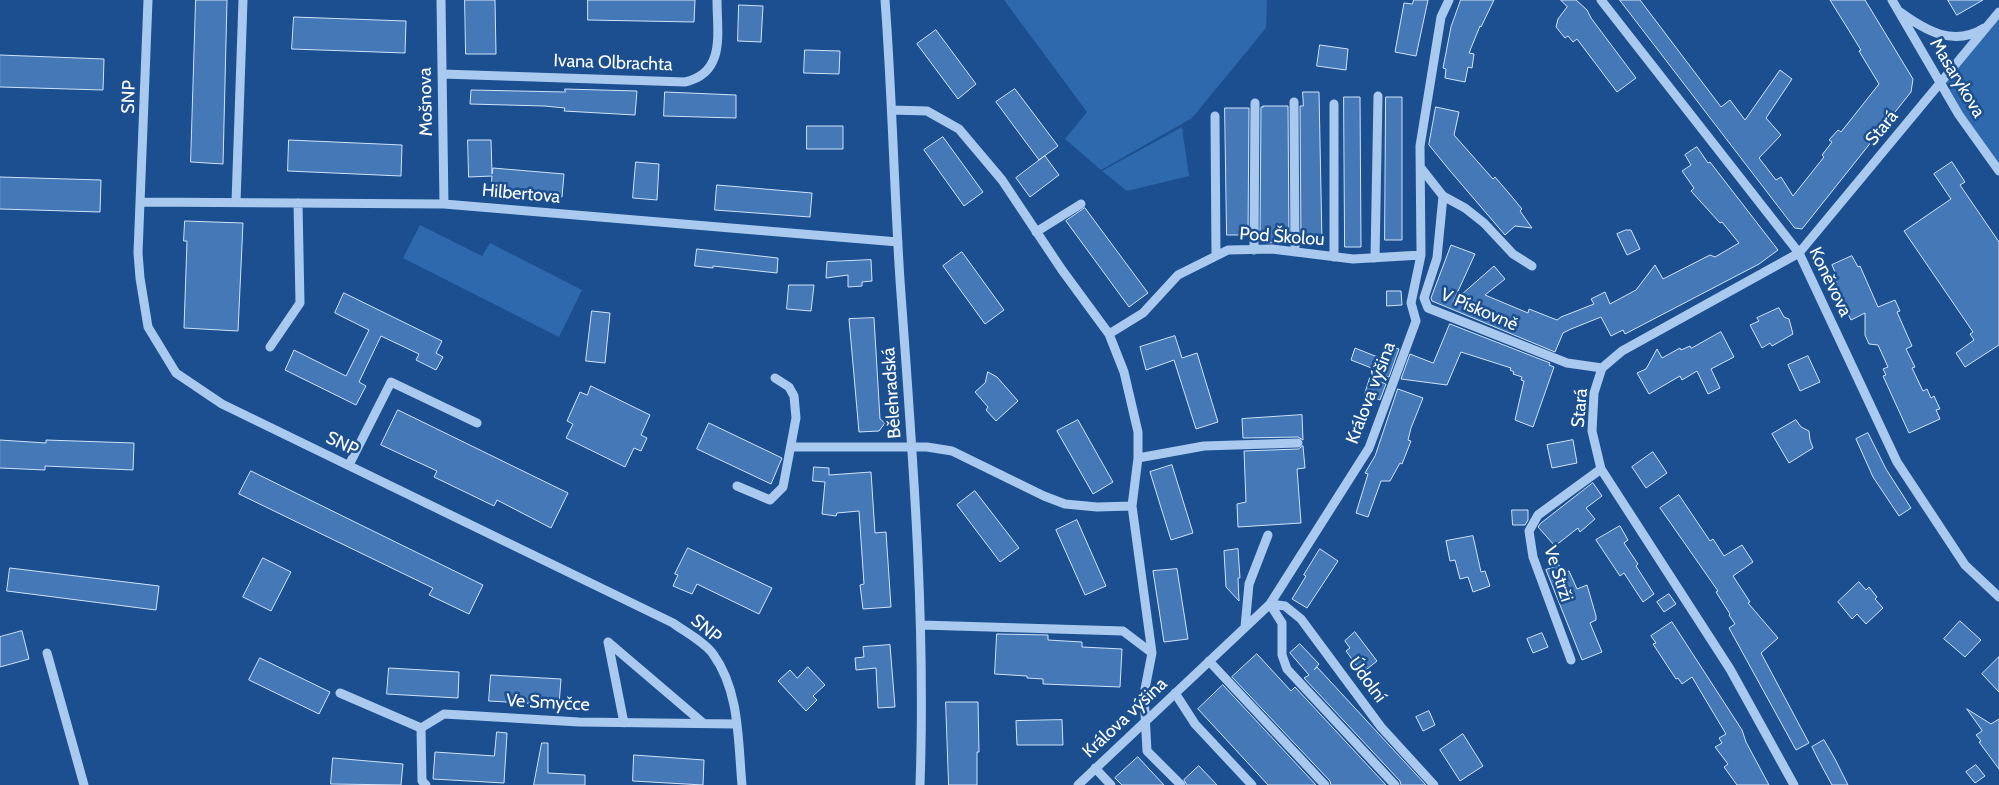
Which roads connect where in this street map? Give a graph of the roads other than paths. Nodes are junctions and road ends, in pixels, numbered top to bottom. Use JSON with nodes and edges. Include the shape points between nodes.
{"nodes":[{"id":1,"x":148,"y":0,"type":"edge"},
{"id":2,"x":243,"y":0,"type":"edge"},
{"id":3,"x":440,"y":0,"type":"edge"},
{"id":4,"x":717,"y":0,"type":"edge"},
{"id":5,"x":886,"y":0,"type":"edge"},
{"id":6,"x":1449,"y":0,"type":"edge"},
{"id":7,"x":1601,"y":0,"type":"edge"},
{"id":8,"x":1892,"y":0,"type":"edge"},
{"id":9,"x":1897,"y":10,"type":"junction"},
{"id":10,"x":1999,"y":12,"type":"edge"},
{"id":11,"x":1988,"y":25,"type":"junction"},
{"id":12,"x":442,"y":74,"type":"junction"},
{"id":13,"x":1941,"y":84,"type":"junction"},
{"id":14,"x":1378,"y":96,"type":"dead end"},
{"id":15,"x":1294,"y":102,"type":"dead end"},
{"id":16,"x":1255,"y":103,"type":"dead end"},
{"id":17,"x":1334,"y":104,"type":"dead end"},
{"id":18,"x":892,"y":110,"type":"junction"},
{"id":19,"x":1215,"y":116,"type":"dead end"},
{"id":20,"x":1421,"y":168,"type":"junction"},
{"id":21,"x":1999,"y":171,"type":"edge"},
{"id":22,"x":1442,"y":196,"type":"junction"},
{"id":23,"x":141,"y":202,"type":"junction"},
{"id":24,"x":236,"y":202,"type":"junction"},
{"id":25,"x":298,"y":203,"type":"junction"},
{"id":26,"x":444,"y":204,"type":"junction"},
{"id":27,"x":1081,"y":204,"type":"dead end"},
{"id":28,"x":1036,"y":232,"type":"junction"},
{"id":29,"x":898,"y":242,"type":"junction"},
{"id":30,"x":1254,"y":250,"type":"junction"},
{"id":31,"x":1295,"y":252,"type":"junction"},
{"id":32,"x":1799,"y":253,"type":"junction"},
{"id":33,"x":1421,"y":254,"type":"junction"},
{"id":34,"x":1216,"y":256,"type":"junction"},
{"id":35,"x":1334,"y":257,"type":"junction"},
{"id":36,"x":1375,"y":258,"type":"junction"},
{"id":37,"x":1532,"y":266,"type":"dead end"},
{"id":38,"x":1109,"y":334,"type":"junction"},
{"id":39,"x":270,"y":347,"type":"dead end"},
{"id":40,"x":1602,"y":368,"type":"junction"},
{"id":41,"x":775,"y":378,"type":"dead end"},
{"id":42,"x":477,"y":423,"type":"dead end"},
{"id":43,"x":1298,"y":443,"type":"dead end"},
{"id":44,"x":791,"y":447,"type":"junction"},
{"id":45,"x":912,"y":447,"type":"junction"},
{"id":46,"x":1138,"y":458,"type":"junction"},
{"id":47,"x":349,"y":465,"type":"junction"},
{"id":48,"x":1601,"y":469,"type":"junction"},
{"id":49,"x":737,"y":486,"type":"dead end"},
{"id":50,"x":1132,"y":506,"type":"junction"},
{"id":51,"x":1268,"y":535,"type":"dead end"},
{"id":52,"x":1999,"y":597,"type":"edge"},
{"id":53,"x":1270,"y":604,"type":"junction"},
{"id":54,"x":921,"y":625,"type":"junction"},
{"id":55,"x":1245,"y":628,"type":"junction"},
{"id":56,"x":47,"y":653,"type":"dead end"},
{"id":57,"x":1152,"y":653,"type":"junction"},
{"id":58,"x":1571,"y":660,"type":"dead end"},
{"id":59,"x":1209,"y":661,"type":"junction"},
{"id":60,"x":340,"y":693,"type":"dead end"},
{"id":61,"x":1175,"y":693,"type":"junction"},
{"id":62,"x":1146,"y":720,"type":"junction"},
{"id":63,"x":624,"y":723,"type":"junction"},
{"id":64,"x":703,"y":724,"type":"junction"},
{"id":65,"x":736,"y":724,"type":"junction"},
{"id":66,"x":421,"y":728,"type":"junction"},
{"id":67,"x":1095,"y":768,"type":"junction"},
{"id":68,"x":84,"y":785,"type":"edge"},
{"id":69,"x":426,"y":785,"type":"edge"},
{"id":70,"x":742,"y":785,"type":"edge"},
{"id":71,"x":920,"y":785,"type":"edge"},
{"id":72,"x":1078,"y":785,"type":"edge"},
{"id":73,"x":1111,"y":785,"type":"edge"},
{"id":74,"x":1181,"y":785,"type":"edge"},
{"id":75,"x":1252,"y":785,"type":"edge"},
{"id":76,"x":1325,"y":785,"type":"edge"},
{"id":77,"x":1395,"y":785,"type":"edge"},
{"id":78,"x":1434,"y":785,"type":"edge"},
{"id":79,"x":1794,"y":785,"type":"edge"}],
"edges":[{"from":1,"to":23,"type":"street","name":"SNP"},
{"from":2,"to":24,"type":"street"},
{"from":3,"to":12,"type":"street","name":"Mošnova"},
{"from":4,"to":12,"type":"street","name":"Ivana Olbrachta","via":[[717,53],[713,64],[695,80]]},
{"from":5,"to":18,"type":"street","name":"Bělehradská"},
{"from":6,"to":20,"type":"street","name":"Králova výšina","via":[[1441,17],[1420,146]]},
{"from":7,"to":32,"type":"street","name":"Koněvova"},
{"from":8,"to":9,"type":"street","name":"Masarykova"},
{"from":9,"to":11,"type":"street","via":[[1923,28],[1947,36],[1968,35]]},
{"from":9,"to":13,"type":"street","name":"Masarykova"},
{"from":10,"to":11,"type":"street","name":"Stará"},
{"from":11,"to":13,"type":"street","name":"Stará"},
{"from":12,"to":26,"type":"street","name":"Mošnova"},
{"from":13,"to":21,"type":"street","name":"Masarykova"},
{"from":13,"to":32,"type":"street","name":"Stará"},
{"from":14,"to":36,"type":"street"},
{"from":15,"to":31,"type":"street"},
{"from":16,"to":30,"type":"street"},
{"from":17,"to":35,"type":"street"},
{"from":18,"to":28,"type":"street","via":[[927,111],[959,129],[1002,180]]},
{"from":18,"to":29,"type":"street","name":"Bělehradská"},
{"from":19,"to":34,"type":"street"},
{"from":20,"to":22,"type":"street"},
{"from":20,"to":33,"type":"street","name":"Králova výšina"},
{"from":22,"to":37,"type":"street","via":[[1465,208],[1513,254]]},
{"from":22,"to":40,"type":"street","name":"V Pískovně","via":[[1437,258],[1424,298],[1428,308],[1567,363]]},
{"from":23,"to":24,"type":"street","name":"Hilbertova"},
{"from":23,"to":47,"type":"street","name":"SNP","via":[[138,253],[148,328],[176,373],[222,404]]},
{"from":24,"to":25,"type":"street","name":"Hilbertova"},
{"from":25,"to":26,"type":"street","name":"Hilbertova"},
{"from":25,"to":39,"type":"street","via":[[300,304]]},
{"from":26,"to":29,"type":"street","name":"Hilbertova"},
{"from":27,"to":28,"type":"street"},
{"from":28,"to":38,"type":"street"},
{"from":29,"to":45,"type":"street","name":"Bělehradská"},
{"from":30,"to":31,"type":"street","name":"Pod Školou"},
{"from":30,"to":34,"type":"street","name":"Pod Školou","via":[[1228,250]]},
{"from":31,"to":35,"type":"street","name":"Pod Školou"},
{"from":32,"to":40,"type":"street","name":"Stará","via":[[1622,351]]},
{"from":32,"to":52,"type":"street","name":"Koněvova","via":[[1897,462],[1965,565]]},
{"from":33,"to":36,"type":"street","name":"Pod Školou"},
{"from":33,"to":53,"type":"street","name":"Králova výšina","via":[[1412,303],[1416,321],[1369,448]]},
{"from":34,"to":38,"type":"street","name":"Pod Školou","via":[[1178,276],[1143,313]]},
{"from":35,"to":36,"type":"street","name":"Pod Školou"},
{"from":38,"to":46,"type":"street","via":[[1124,372],[1138,432]]},
{"from":40,"to":48,"type":"street","name":"Stará","via":[[1594,393],[1592,431]]},
{"from":41,"to":44,"type":"street","via":[[790,387],[794,396],[796,418]]},
{"from":42,"to":47,"type":"street","via":[[391,382]]},
{"from":43,"to":46,"type":"street","via":[[1204,446]]},
{"from":44,"to":45,"type":"street"},
{"from":44,"to":49,"type":"street","via":[[783,487],[770,500]]},
{"from":45,"to":50,"type":"street","via":[[952,451],[1066,504]]},
{"from":45,"to":54,"type":"street","name":"Bělehradská"},
{"from":46,"to":50,"type":"street"},
{"from":47,"to":65,"type":"street","name":"SNP","via":[[673,623],[712,652],[729,682]]},
{"from":48,"to":58,"type":"street","name":"Ve Strži","via":[[1538,515],[1529,531],[1533,557]]},
{"from":48,"to":79,"type":"street","name":"Stará","via":[[1730,669]]},
{"from":50,"to":57,"type":"street"},
{"from":51,"to":55,"type":"street","via":[[1249,584]]},
{"from":53,"to":55,"type":"street","name":"Králova výšina"},
{"from":53,"to":77,"type":"street","via":[[1282,623],[1282,655],[1287,669]]},
{"from":53,"to":78,"type":"street","name":"Údolní","via":[[1286,606],[1301,619],[1381,727]]},
{"from":54,"to":57,"type":"street","via":[[1123,630]]},
{"from":54,"to":71,"type":"street","name":"Bělehradská"},
{"from":55,"to":59,"type":"street","name":"Králova výšina"},
{"from":56,"to":68,"type":"street"},
{"from":57,"to":62,"type":"street","via":[[1144,694]]},
{"from":59,"to":61,"type":"street","name":"Králova výšina"},
{"from":59,"to":76,"type":"street"},
{"from":60,"to":66,"type":"street"},
{"from":61,"to":62,"type":"street","name":"Králova výšina"},
{"from":61,"to":75,"type":"street","via":[[1195,724]]},
{"from":62,"to":67,"type":"street","name":"Králova výšina"},
{"from":62,"to":74,"type":"street","via":[[1148,750]]},
{"from":63,"to":64,"type":"street","name":"Ve Smyčce"},
{"from":63,"to":64,"type":"street","via":[[608,642]]},
{"from":63,"to":66,"type":"street","name":"Ve Smyčce","via":[[444,714]]},
{"from":64,"to":65,"type":"street","name":"Ve Smyčce"},
{"from":65,"to":70,"type":"street","name":"SNP"},
{"from":66,"to":69,"type":"street","via":[[422,781]]},
{"from":67,"to":72,"type":"street","name":"Králova výšina"},
{"from":67,"to":73,"type":"street"}]}
